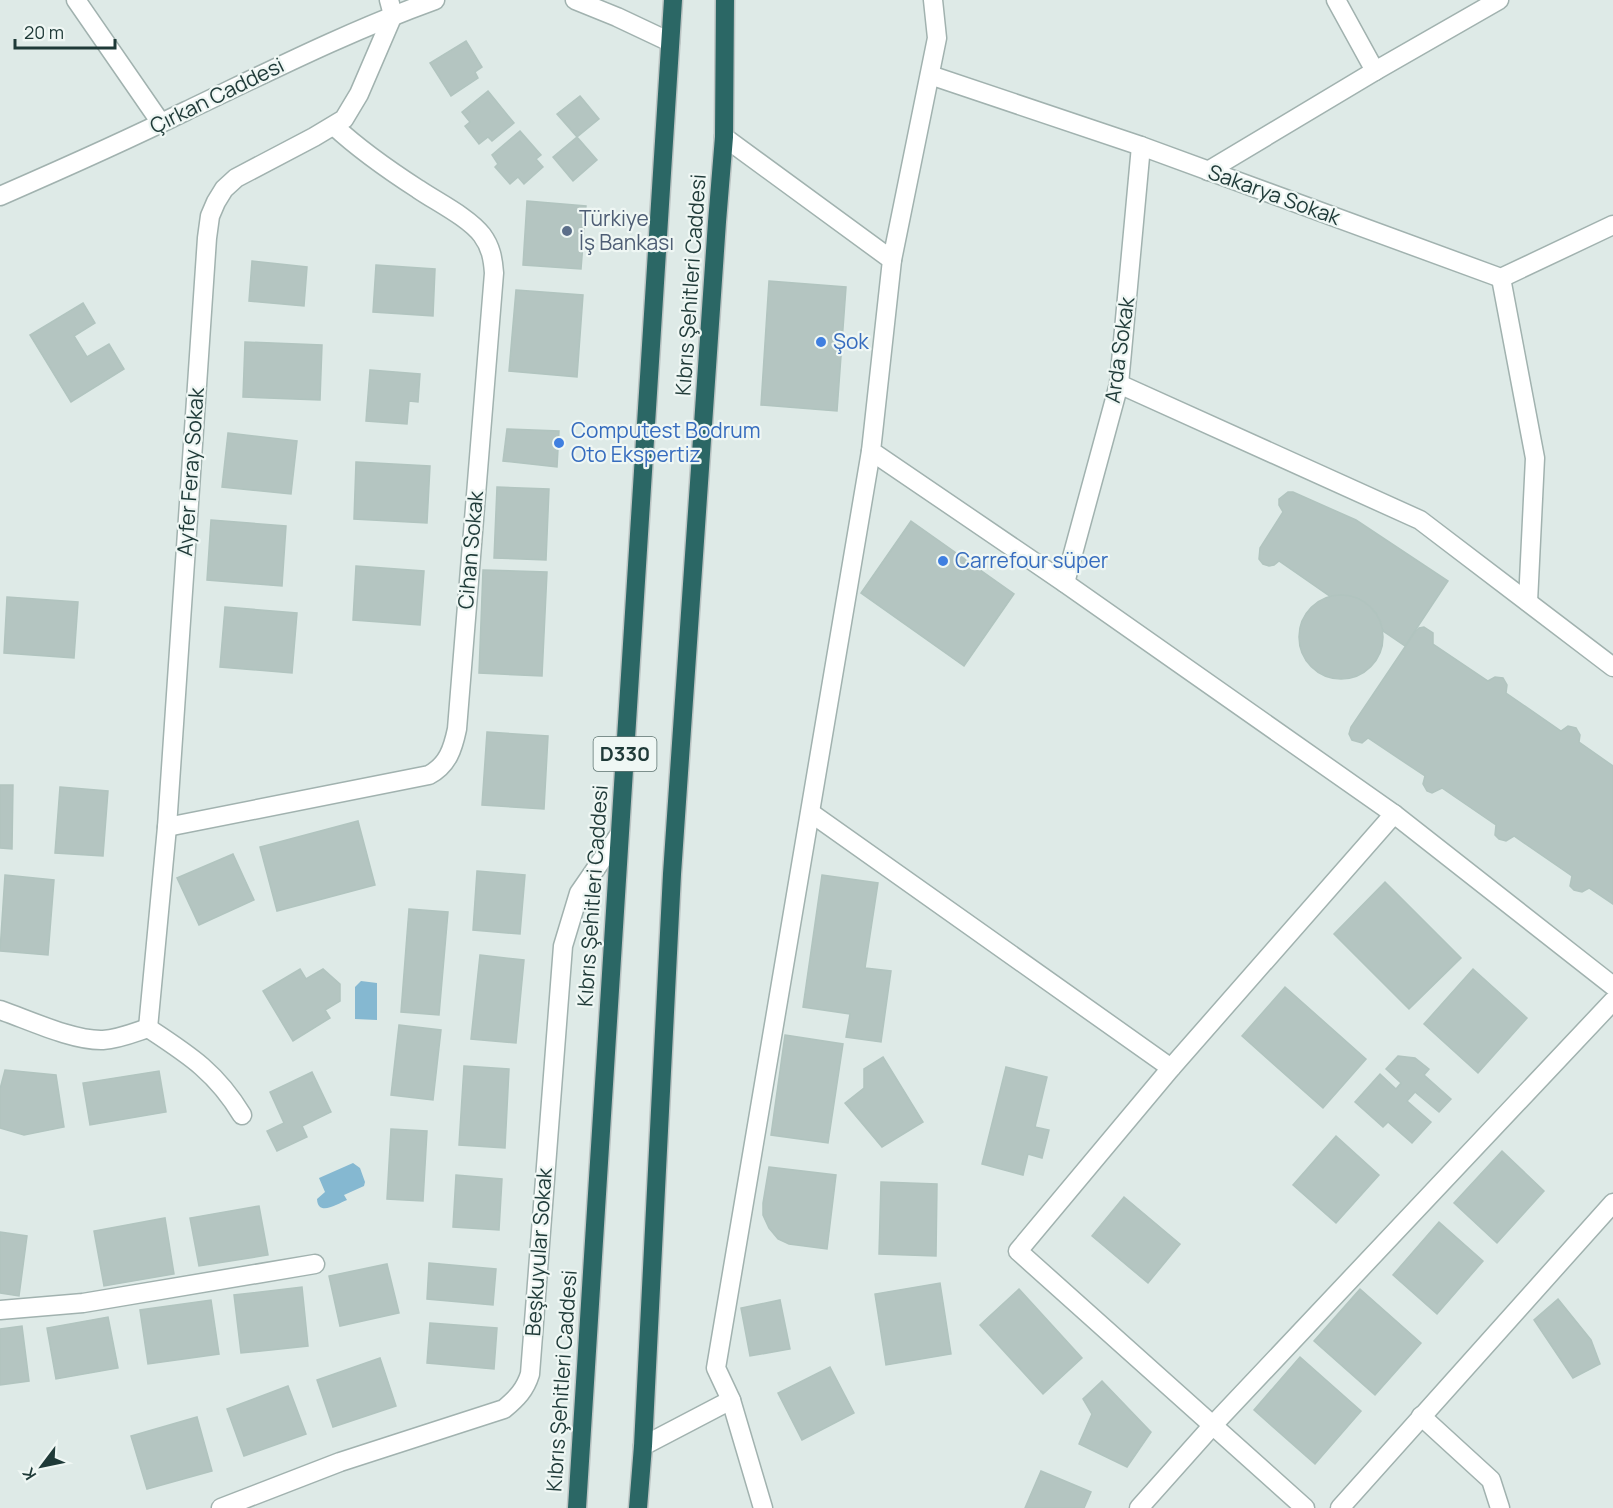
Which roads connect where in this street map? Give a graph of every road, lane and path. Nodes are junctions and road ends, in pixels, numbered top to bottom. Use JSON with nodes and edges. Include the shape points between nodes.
{"nodes":[{"id":1,"x":75,"y":0,"type":"edge"},
{"id":2,"x":435,"y":0,"type":"edge"},
{"id":3,"x":575,"y":0,"type":"edge"},
{"id":4,"x":673,"y":0,"type":"edge"},
{"id":5,"x":724,"y":0,"type":"edge"},
{"id":6,"x":933,"y":0,"type":"edge"},
{"id":7,"x":1336,"y":0,"type":"edge"},
{"id":8,"x":1499,"y":0,"type":"edge"},
{"id":9,"x":391,"y":8,"type":"edge"},
{"id":10,"x":670,"y":42,"type":"junction"},
{"id":11,"x":1375,"y":71,"type":"junction"},
{"id":12,"x":930,"y":75,"type":"junction"},
{"id":13,"x":161,"y":123,"type":"junction"},
{"id":14,"x":334,"y":126,"type":"junction"},
{"id":15,"x":724,"y":137,"type":"junction"},
{"id":16,"x":1141,"y":146,"type":"junction"},
{"id":17,"x":1209,"y":171,"type":"junction"},
{"id":18,"x":0,"y":196,"type":"edge"},
{"id":19,"x":1613,"y":225,"type":"edge"},
{"id":20,"x":892,"y":260,"type":"junction"},
{"id":21,"x":1501,"y":278,"type":"junction"},
{"id":22,"x":1119,"y":384,"type":"junction"},
{"id":23,"x":871,"y":451,"type":"junction"},
{"id":24,"x":1065,"y":584,"type":"junction"},
{"id":25,"x":1528,"y":602,"type":"junction"},
{"id":26,"x":1613,"y":668,"type":"edge"},
{"id":27,"x":811,"y":813,"type":"junction"},
{"id":28,"x":1394,"y":814,"type":"junction"},
{"id":29,"x":167,"y":827,"type":"junction"},
{"id":30,"x":619,"y":835,"type":"junction"},
{"id":31,"x":1613,"y":986,"type":"edge"},
{"id":32,"x":1613,"y":1001,"type":"edge"},
{"id":33,"x":0,"y":1010,"type":"edge"},
{"id":34,"x":148,"y":1028,"type":"junction"},
{"id":35,"x":1171,"y":1068,"type":"junction"},
{"id":36,"x":242,"y":1115,"type":"dead end"},
{"id":37,"x":1613,"y":1203,"type":"edge"},
{"id":38,"x":315,"y":1264,"type":"dead end"},
{"id":39,"x":0,"y":1310,"type":"edge"},
{"id":40,"x":731,"y":1400,"type":"junction"},
{"id":41,"x":1421,"y":1416,"type":"junction"},
{"id":42,"x":1213,"y":1425,"type":"junction"},
{"id":43,"x":643,"y":1446,"type":"junction"},
{"id":44,"x":221,"y":1508,"type":"edge"},
{"id":45,"x":577,"y":1508,"type":"edge"},
{"id":46,"x":638,"y":1508,"type":"edge"},
{"id":47,"x":763,"y":1508,"type":"edge"},
{"id":48,"x":1139,"y":1508,"type":"edge"},
{"id":49,"x":1305,"y":1508,"type":"edge"},
{"id":50,"x":1340,"y":1508,"type":"edge"},
{"id":51,"x":1500,"y":1508,"type":"edge"}],
"edges":[{"from":1,"to":13,"type":"street"},
{"from":2,"to":9,"type":"street","name":"Çırkan Caddesi"},
{"from":3,"to":10,"type":"street"},
{"from":4,"to":10,"type":"highway","name":"Kıbrıs Şehitleri Caddesi","number":"D330"},
{"from":5,"to":15,"type":"highway","name":"Kıbrıs Şehitleri Caddesi","number":"D330"},
{"from":6,"to":12,"type":"street","via":[[937,38]]},
{"from":7,"to":11,"type":"street"},
{"from":8,"to":11,"type":"street"},
{"from":9,"to":13,"type":"street","name":"Çırkan Caddesi"},
{"from":9,"to":14,"type":"street","name":"Ayfer Feray Sokak","via":[[353,106]]},
{"from":10,"to":30,"type":"highway","name":"Kıbrıs Şehitleri Caddesi","number":"D330"},
{"from":11,"to":17,"type":"street"},
{"from":12,"to":16,"type":"street","name":"Sakarya Sokak"},
{"from":12,"to":20,"type":"street"},
{"from":13,"to":18,"type":"street","name":"Çırkan Caddesi"},
{"from":14,"to":29,"type":"street","name":"Ayfer Feray Sokak","via":[[236,178],[224,189],[210,216]]},
{"from":14,"to":29,"type":"street","name":"Cihan Sokak","via":[[374,160],[480,233],[493,258],[457,729],[452,750],[437,771],[429,774]]},
{"from":15,"to":20,"type":"street"},
{"from":15,"to":43,"type":"highway","name":"Kıbrıs Şehitleri Caddesi","number":"D330","via":[[672,874]]},
{"from":16,"to":17,"type":"street","name":"Sakarya Sokak"},
{"from":16,"to":22,"type":"street","name":"Arda Sokak"},
{"from":17,"to":21,"type":"street","name":"Sakarya Sokak"},
{"from":19,"to":21,"type":"street"},
{"from":20,"to":23,"type":"street"},
{"from":21,"to":25,"type":"street","via":[[1535,458]]},
{"from":22,"to":24,"type":"street","name":"Arda Sokak"},
{"from":22,"to":25,"type":"street","via":[[1420,520]]},
{"from":23,"to":24,"type":"street"},
{"from":23,"to":27,"type":"street"},
{"from":24,"to":28,"type":"street"},
{"from":25,"to":26,"type":"street"},
{"from":27,"to":35,"type":"street"},
{"from":27,"to":40,"type":"street","via":[[716,1368]]},
{"from":28,"to":31,"type":"street"},
{"from":28,"to":35,"type":"street"},
{"from":29,"to":34,"type":"street","name":"Ayfer Feray Sokak"},
{"from":30,"to":44,"type":"street","name":"Beşkuyular Sokak","via":[[579,893],[563,946],[527,1386],[504,1409],[340,1462]]},
{"from":30,"to":45,"type":"highway","name":"Kıbrıs Şehitleri Caddesi","number":"D330"},
{"from":32,"to":42,"type":"street"},
{"from":33,"to":34,"type":"street","via":[[81,1039],[124,1037]]},
{"from":34,"to":36,"type":"street","via":[[194,1058],[229,1093]]},
{"from":35,"to":42,"type":"street","via":[[1018,1251]]},
{"from":37,"to":41,"type":"street"},
{"from":38,"to":39,"type":"street","via":[[83,1303]]},
{"from":40,"to":43,"type":"street"},
{"from":40,"to":47,"type":"street"},
{"from":41,"to":50,"type":"street"},
{"from":41,"to":51,"type":"street","via":[[1491,1480]]},
{"from":42,"to":48,"type":"street"},
{"from":42,"to":49,"type":"street"},
{"from":43,"to":46,"type":"highway","name":"Kıbrıs Şehitleri Caddesi","number":"D330"}]}
